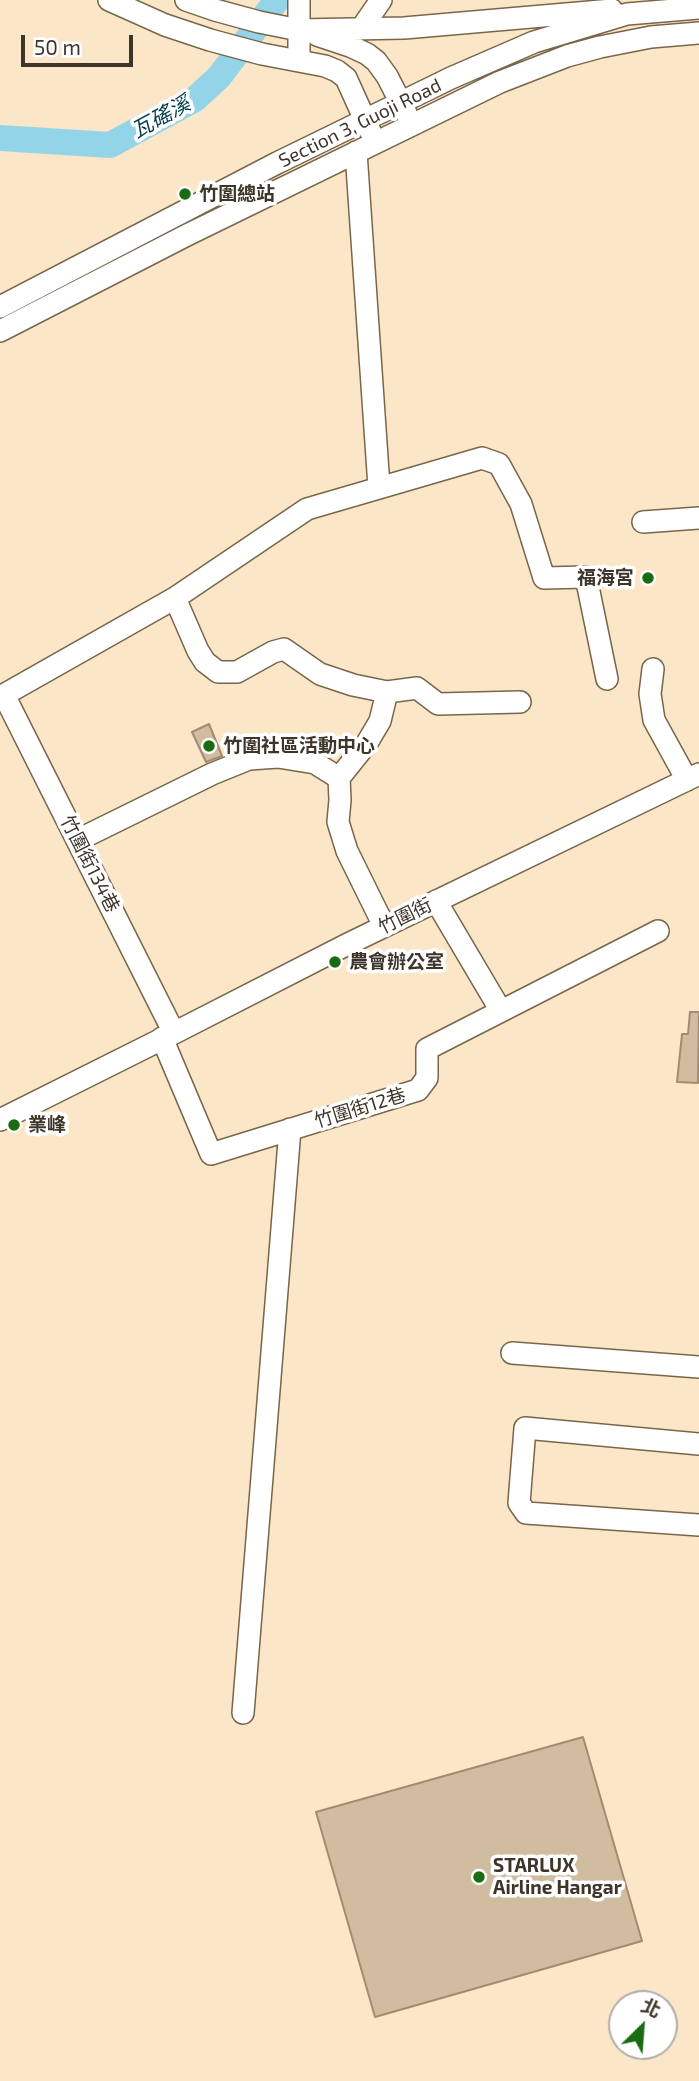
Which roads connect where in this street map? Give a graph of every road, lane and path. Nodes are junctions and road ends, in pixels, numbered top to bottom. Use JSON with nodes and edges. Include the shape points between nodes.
{"nodes":[{"id":1,"x":109,"y":0,"type":"edge"},
{"id":2,"x":186,"y":0,"type":"edge"},
{"id":3,"x":299,"y":0,"type":"edge"},
{"id":4,"x":381,"y":0,"type":"edge"},
{"id":5,"x":699,"y":8,"type":"edge"},
{"id":6,"x":627,"y":14,"type":"junction"},
{"id":7,"x":288,"y":28,"type":"junction"},
{"id":8,"x":361,"y":29,"type":"junction"},
{"id":9,"x":699,"y":33,"type":"edge"},
{"id":10,"x":299,"y":61,"type":"junction"},
{"id":11,"x":401,"y":103,"type":"junction"},
{"id":12,"x":364,"y":120,"type":"junction"},
{"id":13,"x":412,"y":124,"type":"junction"},
{"id":14,"x":366,"y":147,"type":"junction"},
{"id":15,"x":0,"y":307,"type":"edge"},
{"id":16,"x":0,"y":331,"type":"edge"},
{"id":17,"x":379,"y":487,"type":"junction"},
{"id":18,"x":699,"y":518,"type":"edge"},
{"id":19,"x":643,"y":522,"type":"dead end"},
{"id":20,"x":175,"y":598,"type":"junction"},
{"id":21,"x":653,"y":669,"type":"dead end"},
{"id":22,"x":607,"y":679,"type":"dead end"},
{"id":23,"x":387,"y":692,"type":"junction"},
{"id":24,"x":2,"y":696,"type":"edge"},
{"id":25,"x":520,"y":702,"type":"dead end"},
{"id":26,"x":693,"y":777,"type":"edge"},
{"id":27,"x":339,"y":778,"type":"junction"},
{"id":28,"x":78,"y":840,"type":"junction"},
{"id":29,"x":436,"y":901,"type":"junction"},
{"id":30,"x":384,"y":926,"type":"junction"},
{"id":31,"x":658,"y":931,"type":"dead end"},
{"id":32,"x":501,"y":1011,"type":"junction"},
{"id":33,"x":168,"y":1036,"type":"junction"},
{"id":34,"x":0,"y":1120,"type":"edge"},
{"id":35,"x":290,"y":1129,"type":"junction"},
{"id":36,"x":512,"y":1353,"type":"dead end"},
{"id":37,"x":699,"y":1367,"type":"edge"},
{"id":38,"x":699,"y":1444,"type":"edge"},
{"id":39,"x":699,"y":1525,"type":"edge"},
{"id":40,"x":243,"y":1713,"type":"dead end"}],
"edges":[{"from":1,"to":10,"type":"street","via":[[210,40]]},
{"from":2,"to":7,"type":"street"},
{"from":3,"to":7,"type":"street"},
{"from":4,"to":8,"type":"street"},
{"from":5,"to":6,"type":"street","name":"Section 3, Guoji Road"},
{"from":6,"to":8,"type":"street","via":[[610,9]]},
{"from":6,"to":11,"type":"street","name":"Section 3, Guoji Road","via":[[534,42]]},
{"from":7,"to":8,"type":"street"},
{"from":7,"to":10,"type":"street"},
{"from":7,"to":11,"type":"street","via":[[367,54],[387,76]]},
{"from":9,"to":13,"type":"street","name":"Section 3, Guoji Road","via":[[632,39],[567,56]]},
{"from":10,"to":12,"type":"street","via":[[325,66],[346,78]]},
{"from":11,"to":12,"type":"street","name":"Section 3, Guoji Road"},
{"from":11,"to":13,"type":"street"},
{"from":12,"to":14,"type":"street"},
{"from":12,"to":15,"type":"street","name":"Section 3, Guoji Road"},
{"from":13,"to":14,"type":"street","name":"Section 3, Guoji Road"},
{"from":14,"to":16,"type":"street","name":"Section 3, Guoji Road"},
{"from":14,"to":17,"type":"street"},
{"from":17,"to":20,"type":"street","via":[[307,509]]},
{"from":17,"to":22,"type":"street","via":[[482,458],[499,464],[521,504],[544,578],[586,577]]},
{"from":18,"to":19,"type":"street"},
{"from":20,"to":23,"type":"street","via":[[198,651],[218,672],[237,672],[284,649],[320,674]]},
{"from":20,"to":24,"type":"street"},
{"from":21,"to":26,"type":"street","via":[[653,720]]},
{"from":23,"to":25,"type":"street","via":[[417,688],[438,704]]},
{"from":23,"to":27,"type":"street","via":[[380,721]]},
{"from":24,"to":28,"type":"street","name":"竹圍街134巷"},
{"from":26,"to":29,"type":"street","name":"竹圍街"},
{"from":27,"to":28,"type":"street","via":[[315,763],[278,757],[249,759]]},
{"from":27,"to":30,"type":"street","via":[[338,822]]},
{"from":28,"to":33,"type":"street","name":"竹圍街134巷"},
{"from":29,"to":30,"type":"street","name":"竹圍街"},
{"from":29,"to":32,"type":"street"},
{"from":30,"to":33,"type":"street","name":"竹圍街"},
{"from":31,"to":32,"type":"street","name":"竹圍街12巷"},
{"from":32,"to":35,"type":"street","name":"竹圍街12巷","via":[[427,1049],[427,1079],[418,1090]]},
{"from":33,"to":34,"type":"street","name":"竹圍街"},
{"from":33,"to":35,"type":"street","name":"竹圍街12巷","via":[[211,1154]]},
{"from":35,"to":40,"type":"street"},
{"from":36,"to":37,"type":"street"},
{"from":38,"to":39,"type":"street","via":[[524,1428],[519,1503],[526,1513]]}]}
